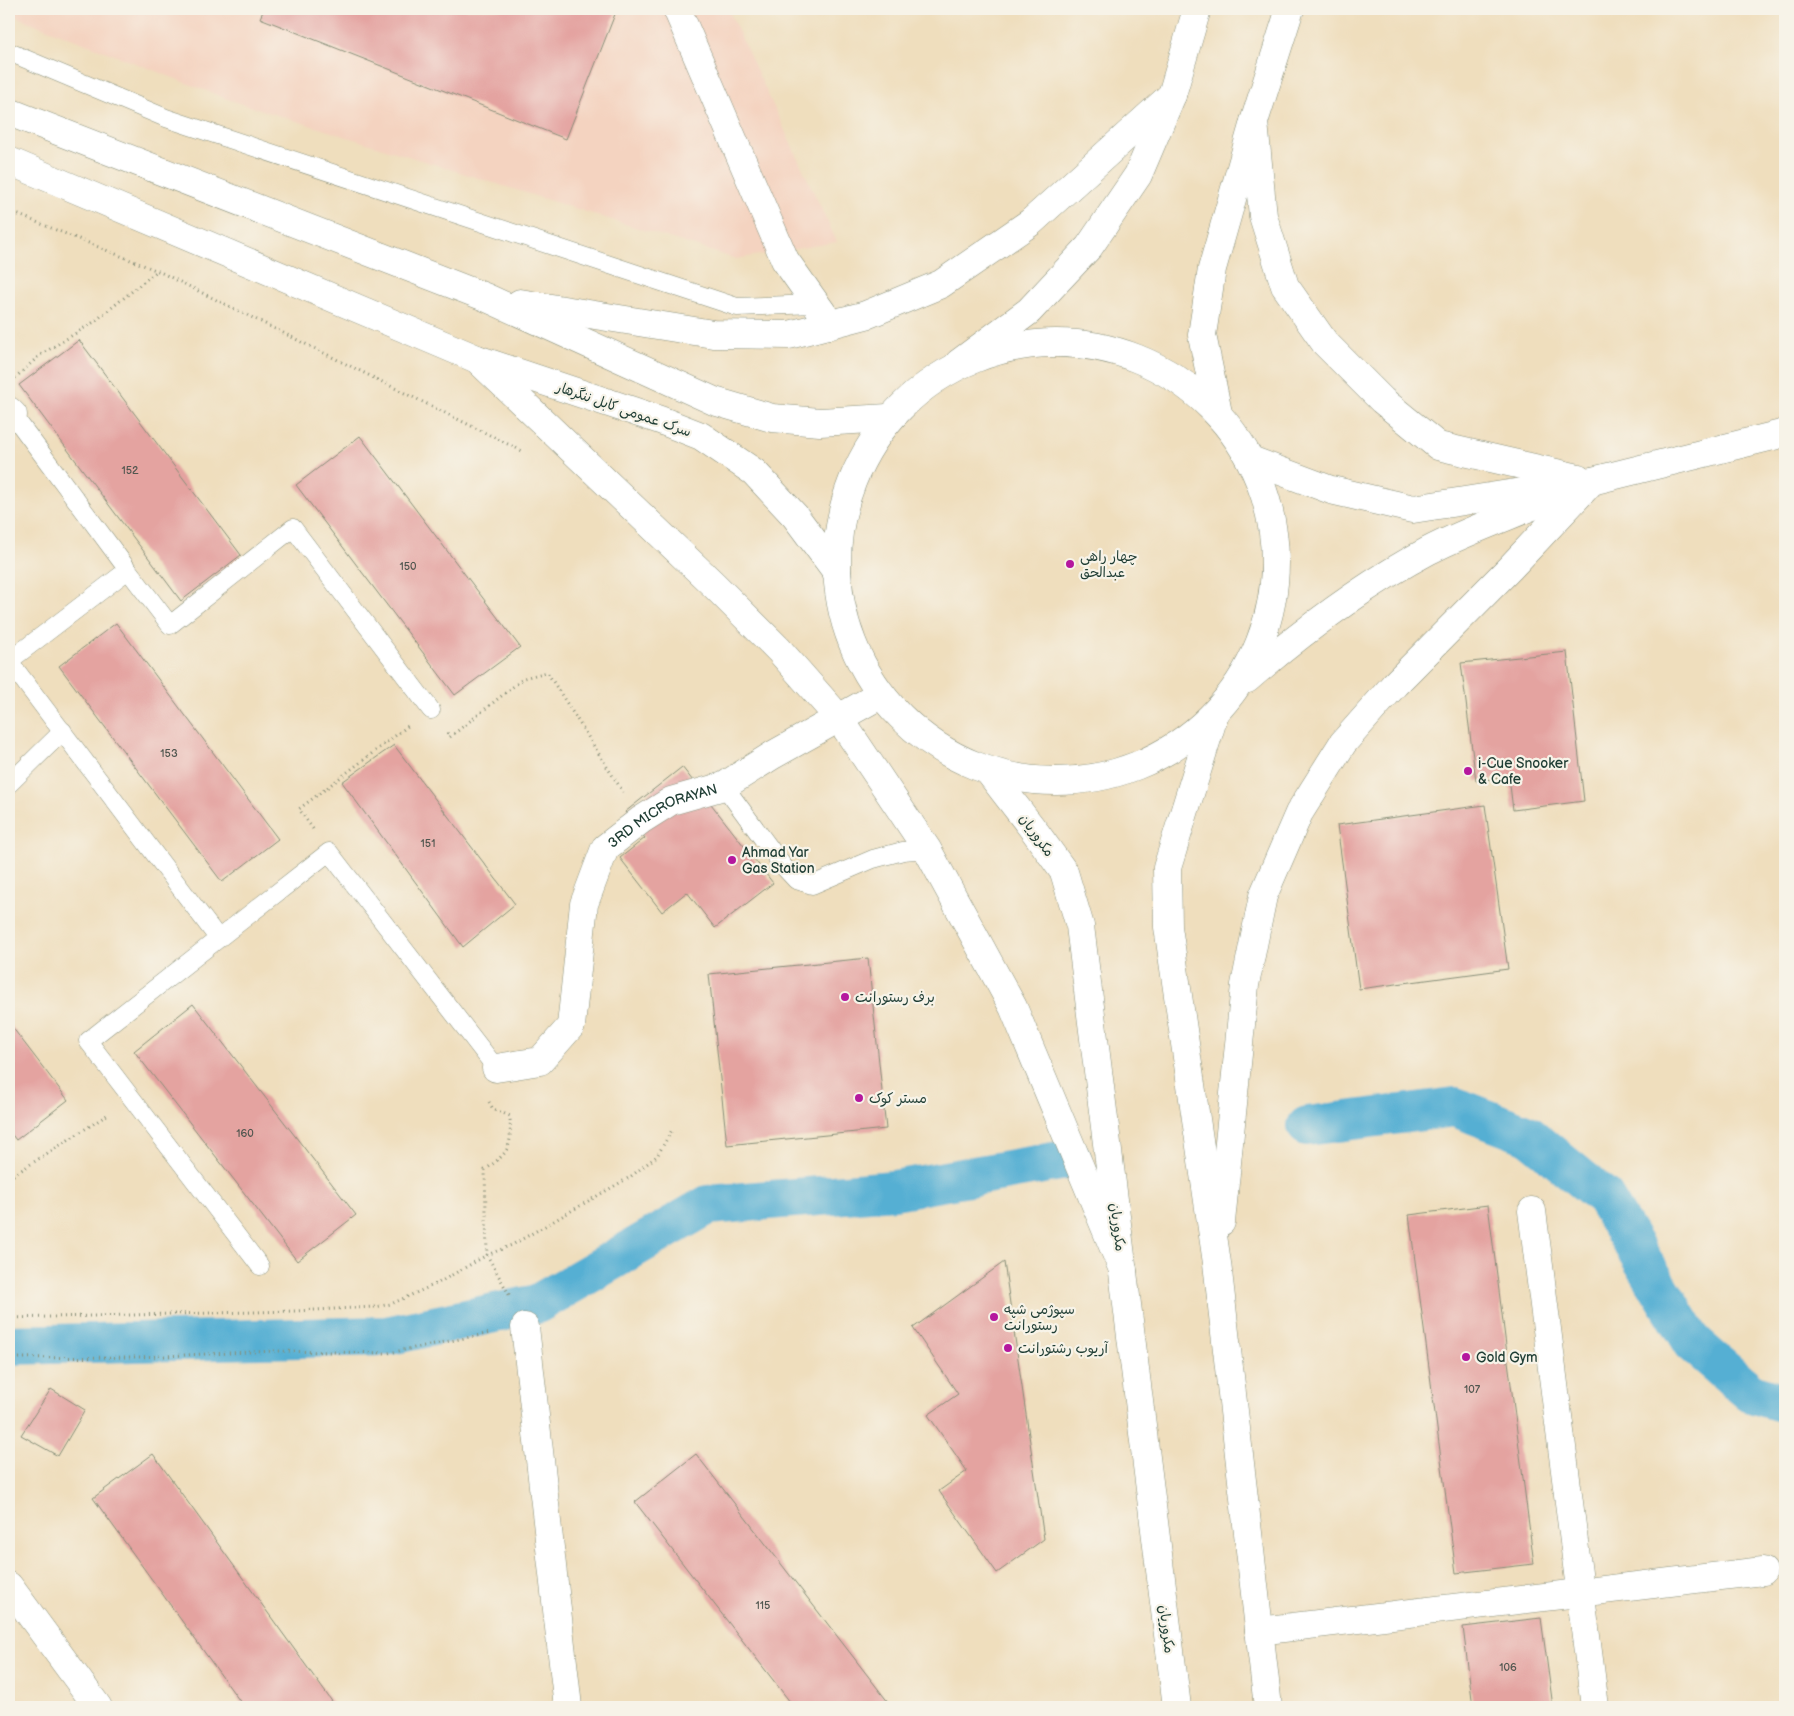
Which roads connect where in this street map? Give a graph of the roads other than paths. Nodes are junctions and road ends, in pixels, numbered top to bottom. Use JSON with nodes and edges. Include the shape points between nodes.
{"nodes":[{"id":1,"x":677,"y":9,"type":"edge"},
{"id":2,"x":1197,"y":9,"type":"edge"},
{"id":3,"x":1290,"y":9,"type":"edge"},
{"id":4,"x":9,"y":52,"type":"edge"},
{"id":5,"x":1172,"y":95,"type":"junction"},
{"id":6,"x":9,"y":112,"type":"edge"},
{"id":7,"x":1254,"y":122,"type":"junction"},
{"id":8,"x":9,"y":161,"type":"edge"},
{"id":9,"x":485,"y":298,"type":"junction"},
{"id":10,"x":823,"y":314,"type":"junction"},
{"id":11,"x":477,"y":359,"type":"junction"},
{"id":12,"x":960,"y":363,"type":"junction"},
{"id":13,"x":1218,"y":413,"type":"junction"},
{"id":14,"x":10,"y":415,"type":"edge"},
{"id":15,"x":888,"y":418,"type":"junction"},
{"id":16,"x":1785,"y":433,"type":"edge"},
{"id":17,"x":1251,"y":460,"type":"junction"},
{"id":18,"x":1592,"y":481,"type":"junction"},
{"id":19,"x":128,"y":570,"type":"junction"},
{"id":20,"x":836,"y":571,"type":"junction"},
{"id":21,"x":9,"y":661,"type":"edge"},
{"id":22,"x":1238,"y":686,"type":"junction"},
{"id":23,"x":880,"y":695,"type":"junction"},
{"id":24,"x":431,"y":710,"type":"road end"},
{"id":25,"x":1214,"y":716,"type":"junction"},
{"id":26,"x":838,"y":718,"type":"junction"},
{"id":27,"x":63,"y":732,"type":"junction"},
{"id":28,"x":989,"y":772,"type":"junction"},
{"id":29,"x":9,"y":784,"type":"edge"},
{"id":30,"x":724,"y":786,"type":"junction"},
{"id":31,"x":927,"y":849,"type":"junction"},
{"id":32,"x":218,"y":938,"type":"junction"},
{"id":33,"x":496,"y":1068,"type":"joint"},
{"id":34,"x":1532,"y":1211,"type":"dead end"},
{"id":35,"x":1217,"y":1263,"type":"junction"},
{"id":36,"x":260,"y":1266,"type":"dead end"},
{"id":37,"x":1123,"y":1270,"type":"junction"},
{"id":38,"x":525,"y":1327,"type":"road end"},
{"id":39,"x":1763,"y":1571,"type":"dead end"},
{"id":40,"x":9,"y":1586,"type":"edge"},
{"id":41,"x":1580,"y":1592,"type":"junction"},
{"id":42,"x":1259,"y":1631,"type":"junction"},
{"id":43,"x":98,"y":1707,"type":"edge"},
{"id":44,"x":568,"y":1707,"type":"edge"},
{"id":45,"x":1177,"y":1707,"type":"edge"},
{"id":46,"x":1268,"y":1707,"type":"edge"},
{"id":47,"x":1595,"y":1707,"type":"edge"}],
"edges":[{"from":1,"to":10,"type":"main road","via":[[785,260]]},
{"from":2,"to":5,"type":"main road"},
{"from":3,"to":7,"type":"main road"},
{"from":4,"to":10,"type":"lane","via":[[166,118],[736,307]]},
{"from":5,"to":10,"type":"main road","via":[[1031,222],[941,284],[866,315]]},
{"from":5,"to":12,"type":"main road","via":[[1138,175],[1089,247],[1029,311]]},
{"from":6,"to":9,"type":"main road"},
{"from":7,"to":13,"type":"main road","via":[[1212,269],[1202,335]]},
{"from":7,"to":18,"type":"main road","via":[[1265,225],[1285,286],[1325,342],[1382,400],[1438,446]]},
{"from":8,"to":11,"type":"main road","name":"سرک عمومی کابل ننگرهار"},
{"from":9,"to":10,"type":"main road","via":[[713,334],[789,335]]},
{"from":9,"to":15,"type":"main road","via":[[714,401],[772,418],[820,422]]},
{"from":11,"to":20,"type":"main road","name":"سرک عمومی کابل ننگرهار","via":[[701,436],[754,472],[795,516]]},
{"from":11,"to":26,"type":"main road","via":[[714,585],[779,650]]},
{"from":12,"to":13,"type":"main road","via":[[1026,343],[1097,346],[1163,370]]},
{"from":12,"to":15,"type":"main road","via":[[917,390]]},
{"from":13,"to":17,"type":"main road"},
{"from":14,"to":19,"type":"lane"},
{"from":15,"to":20,"type":"main road","via":[[858,464],[840,516]]},
{"from":16,"to":18,"type":"main road"},
{"from":17,"to":18,"type":"main road","via":[[1331,490],[1413,509]]},
{"from":17,"to":22,"type":"main road","via":[[1271,516],[1276,575],[1265,633]]},
{"from":18,"to":22,"type":"main road","via":[[1428,551],[1361,591],[1297,636]]},
{"from":18,"to":35,"type":"main road","via":[[1395,684],[1343,743],[1299,813],[1263,896],[1245,985]]},
{"from":19,"to":21,"type":"lane"},
{"from":19,"to":24,"type":"lane","via":[[170,625],[293,528]]},
{"from":20,"to":23,"type":"main road","via":[[849,636]]},
{"from":21,"to":27,"type":"lane"},
{"from":22,"to":25,"type":"main road"},
{"from":23,"to":26,"type":"main road","name":"3RD MICRORAYAN"},
{"from":23,"to":28,"type":"main road","via":[[929,742]]},
{"from":25,"to":28,"type":"main road","via":[[1166,753],[1110,776],[1049,783]]},
{"from":25,"to":35,"type":"main road","via":[[1167,868],[1168,927]]},
{"from":26,"to":30,"type":"main road","name":"3RD MICRORAYAN"},
{"from":26,"to":31,"type":"main road"},
{"from":27,"to":29,"type":"lane"},
{"from":27,"to":32,"type":"lane"},
{"from":28,"to":37,"type":"main road","name":"مکروریان","via":[[1064,872],[1080,926]]},
{"from":30,"to":31,"type":"lane","via":[[783,866],[796,880],[812,885],[873,859]]},
{"from":30,"to":33,"type":"main road","name":"3RD MICRORAYAN","via":[[671,801],[605,848],[584,904],[571,1026],[540,1061]]},
{"from":31,"to":37,"type":"main road","via":[[1013,1007]]},
{"from":32,"to":33,"type":"lane","via":[[329,852]]},
{"from":32,"to":36,"type":"lane","via":[[88,1041]]},
{"from":34,"to":41,"type":"main road"},
{"from":35,"to":42,"type":"main road"},
{"from":37,"to":45,"type":"main road","name":"مکروریان"},
{"from":38,"to":44,"type":"main road"},
{"from":39,"to":41,"type":"main road"},
{"from":40,"to":43,"type":"main road"},
{"from":41,"to":42,"type":"main road"},
{"from":41,"to":47,"type":"main road"},
{"from":42,"to":46,"type":"main road"}]}
